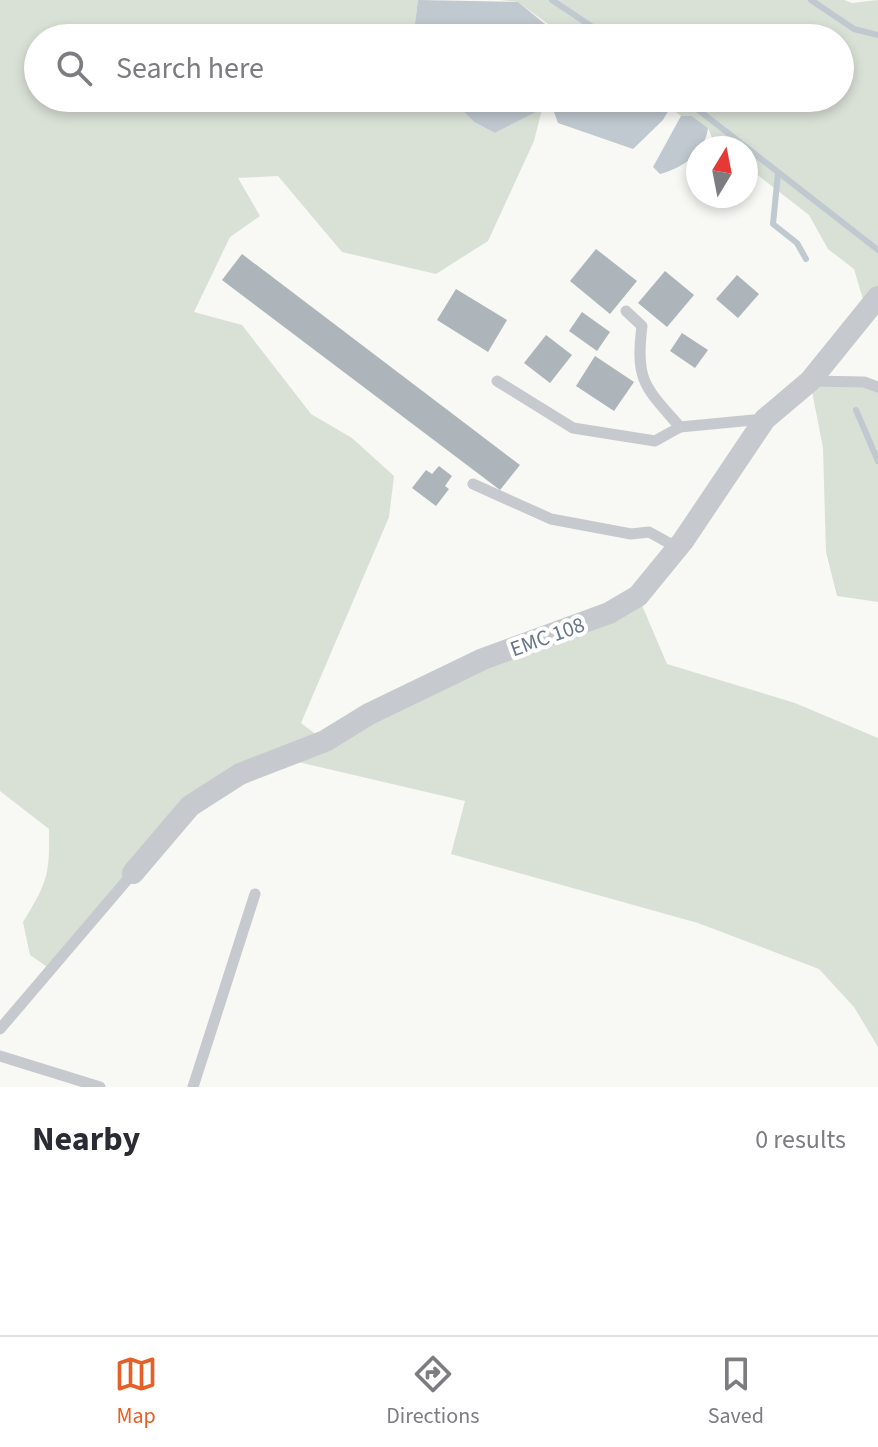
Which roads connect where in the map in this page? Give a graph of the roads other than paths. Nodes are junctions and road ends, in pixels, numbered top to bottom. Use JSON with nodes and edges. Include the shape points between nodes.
{"nodes":[{"id":1,"x":878,"y":297,"type":"edge"},
{"id":2,"x":626,"y":311,"type":"dead end"},
{"id":3,"x":497,"y":381,"type":"dead end"},
{"id":4,"x":810,"y":381,"type":"junction"},
{"id":5,"x":878,"y":387,"type":"edge"},
{"id":6,"x":765,"y":419,"type":"junction"},
{"id":7,"x":680,"y":427,"type":"junction"},
{"id":8,"x":473,"y":484,"type":"dead end"},
{"id":9,"x":678,"y":548,"type":"junction"},
{"id":10,"x":133,"y":873,"type":"joint"},
{"id":11,"x":255,"y":894,"type":"dead end"},
{"id":12,"x":0,"y":1029,"type":"edge"},
{"id":13,"x":0,"y":1056,"type":"edge"},
{"id":14,"x":100,"y":1087,"type":"edge"},
{"id":15,"x":193,"y":1087,"type":"edge"}],
"edges":[{"from":1,"to":4,"type":"street","name":"EMC 108"},
{"from":2,"to":7,"type":"lane","via":[[642,326],[644,385]]},
{"from":3,"to":7,"type":"lane","via":[[573,428],[655,441]]},
{"from":4,"to":5,"type":"lane"},
{"from":4,"to":6,"type":"street","name":"EMC 108"},
{"from":6,"to":7,"type":"lane"},
{"from":6,"to":9,"type":"street","name":"EMC 108"},
{"from":8,"to":9,"type":"lane","via":[[551,519],[631,534],[649,532]]},
{"from":9,"to":10,"type":"street","name":"EMC 108","via":[[638,596],[609,613],[483,659],[325,741],[240,774],[190,806]]},
{"from":10,"to":12,"type":"lane"},
{"from":11,"to":15,"type":"lane"},
{"from":13,"to":14,"type":"lane"}]}
